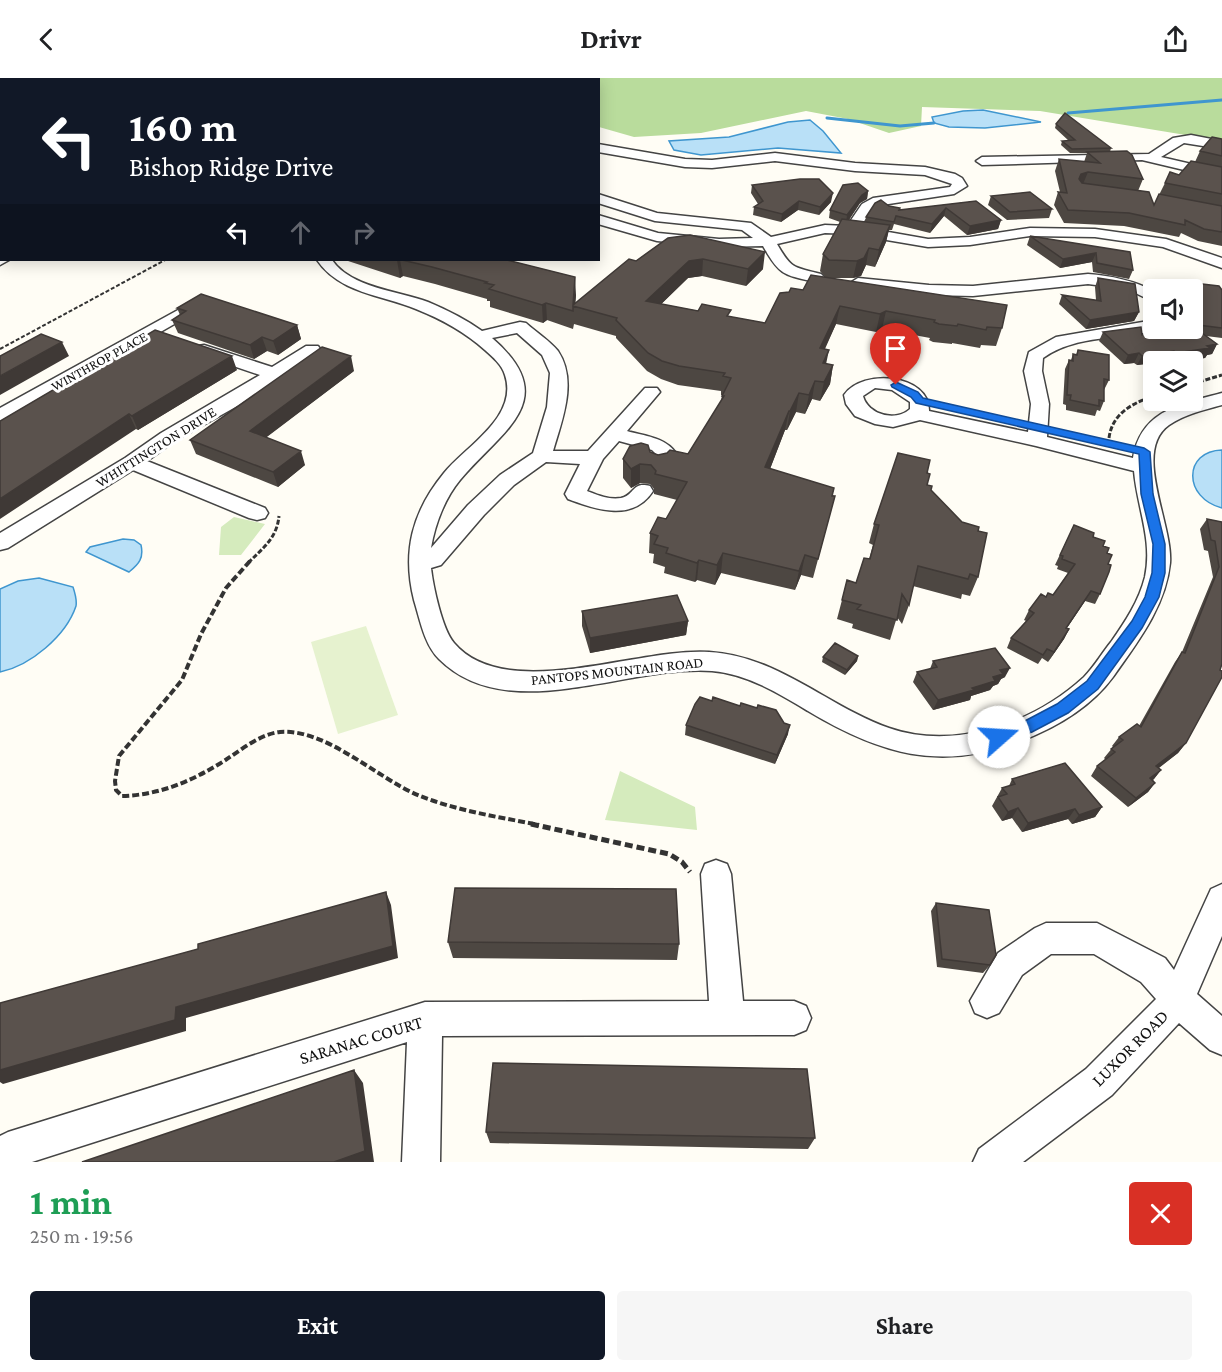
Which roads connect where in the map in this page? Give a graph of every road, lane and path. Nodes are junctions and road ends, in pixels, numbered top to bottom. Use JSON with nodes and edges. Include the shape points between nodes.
{"nodes":[{"id":1,"x":1222,"y":145,"type":"edge"},
{"id":2,"x":600,"y":148,"type":"edge"},
{"id":3,"x":1151,"y":158,"type":"junction"},
{"id":4,"x":982,"y":161,"type":"dead end"},
{"id":5,"x":1222,"y":175,"type":"edge"},
{"id":6,"x":600,"y":199,"type":"edge"},
{"id":7,"x":600,"y":220,"type":"edge"},
{"id":8,"x":851,"y":230,"type":"junction"},
{"id":9,"x":768,"y":242,"type":"junction"},
{"id":10,"x":163,"y":261,"type":"edge"},
{"id":11,"x":325,"y":261,"type":"edge"},
{"id":12,"x":1222,"y":262,"type":"edge"},
{"id":13,"x":816,"y":277,"type":"edge"},
{"id":14,"x":858,"y":283,"type":"edge"},
{"id":15,"x":1143,"y":292,"type":"edge"},
{"id":16,"x":198,"y":304,"type":"edge"},
{"id":17,"x":1143,"y":327,"type":"edge"},
{"id":18,"x":151,"y":332,"type":"junction"},
{"id":19,"x":480,"y":336,"type":"junction"},
{"id":20,"x":0,"y":349,"type":"edge"},
{"id":21,"x":312,"y":350,"type":"dead end"},
{"id":22,"x":274,"y":374,"type":"junction"},
{"id":23,"x":1222,"y":375,"type":"edge"},
{"id":24,"x":1203,"y":381,"type":"edge"},
{"id":25,"x":651,"y":392,"type":"dead end"},
{"id":26,"x":1222,"y":399,"type":"edge"},
{"id":27,"x":1143,"y":400,"type":"edge"},
{"id":28,"x":918,"y":407,"type":"dead end"},
{"id":29,"x":0,"y":416,"type":"edge"},
{"id":30,"x":1038,"y":433,"type":"junction"},
{"id":31,"x":615,"y":434,"type":"junction"},
{"id":32,"x":1109,"y":438,"type":"dead end"},
{"id":33,"x":542,"y":456,"type":"junction"},
{"id":34,"x":594,"y":457,"type":"junction"},
{"id":35,"x":1144,"y":459,"type":"junction"},
{"id":36,"x":132,"y":462,"type":"junction"},
{"id":37,"x":658,"y":466,"type":"edge"},
{"id":38,"x":643,"y":491,"type":"dead end"},
{"id":39,"x":267,"y":512,"type":"joint"},
{"id":40,"x":0,"y":543,"type":"edge"},
{"id":41,"x":418,"y":564,"type":"junction"},
{"id":42,"x":704,"y":876,"type":"joint"},
{"id":43,"x":1222,"y":899,"type":"edge"},
{"id":44,"x":1178,"y":1000,"type":"junction"},
{"id":45,"x":987,"y":1001,"type":"dead end"},
{"id":46,"x":727,"y":1016,"type":"junction"},
{"id":47,"x":425,"y":1018,"type":"junction"},
{"id":48,"x":794,"y":1018,"type":"dead end"},
{"id":49,"x":1222,"y":1038,"type":"edge"},
{"id":50,"x":8,"y":1151,"type":"dead end"},
{"id":51,"x":421,"y":1162,"type":"edge"},
{"id":52,"x":992,"y":1162,"type":"edge"}],
"edges":[{"from":1,"to":3,"type":"street","via":[[1178,139]]},
{"from":2,"to":8,"type":"street","via":[[685,163],[775,157],[925,171],[950,177],[960,186],[878,201],[867,207]]},
{"from":3,"to":4,"type":"street"},
{"from":3,"to":5,"type":"street"},
{"from":6,"to":9,"type":"street","via":[[655,217],[746,226]]},
{"from":7,"to":9,"type":"street","via":[[657,237],[719,243]]},
{"from":8,"to":9,"type":"street","via":[[818,230]]},
{"from":8,"to":12,"type":"street","via":[[928,243],[1030,232],[1114,234],[1166,243]]},
{"from":9,"to":13,"type":"street","via":[[782,266]]},
{"from":10,"to":20,"type":"path"},
{"from":11,"to":19,"type":"street","name":"PANTOPS MOUNTAIN ROAD","via":[[329,269],[342,278],[421,304]]},
{"from":14,"to":15,"type":"street","via":[[972,291],[1094,278],[1120,282]]},
{"from":16,"to":18,"type":"street","name":"WINTHROP PLACE"},
{"from":17,"to":30,"type":"street","via":[[1075,336],[1056,342],[1035,356],[1040,404]]},
{"from":18,"to":22,"type":"street"},
{"from":18,"to":29,"type":"street","name":"WINTHROP PLACE"},
{"from":19,"to":33,"type":"street","via":[[520,327],[550,353],[559,373],[556,407]]},
{"from":19,"to":41,"type":"street","name":"PANTOPS MOUNTAIN ROAD","via":[[514,370],[513,404],[497,432],[451,478],[427,517],[418,547]]},
{"from":21,"to":22,"type":"street","name":"WHITTINGTON DRIVE"},
{"from":22,"to":36,"type":"street","name":"WHITTINGTON DRIVE","via":[[168,436]]},
{"from":23,"to":24,"type":"path"},
{"from":25,"to":31,"type":"street"},
{"from":26,"to":35,"type":"street","via":[[1164,420],[1149,435]]},
{"from":27,"to":32,"type":"path","via":[[1120,414],[1112,424]]},
{"from":28,"to":30,"type":"street"},
{"from":30,"to":35,"type":"street"},
{"from":31,"to":34,"type":"street"},
{"from":31,"to":37,"type":"street","via":[[659,446],[666,453]]},
{"from":33,"to":34,"type":"street"},
{"from":33,"to":41,"type":"street","via":[[507,480],[433,560]]},
{"from":34,"to":38,"type":"street","via":[[575,494],[613,505],[631,503]]},
{"from":35,"to":41,"type":"street","name":"PANTOPS MOUNTAIN ROAD","via":[[1159,544],[1159,573],[1152,597],[1137,624],[1092,685],[1063,708],[1026,727],[969,744],[938,747],[886,739],[782,682],[734,664],[674,662],[526,682],[477,672],[458,662],[437,635]]},
{"from":36,"to":39,"type":"street"},
{"from":36,"to":40,"type":"street","name":"WHITTINGTON DRIVE"},
{"from":39,"to":42,"type":"path","via":[[279,517],[278,529],[226,588],[182,680],[119,756],[115,781],[116,790],[123,796],[157,793],[216,766],[264,737],[281,732],[298,734],[336,747],[402,788],[452,808],[669,854]]},
{"from":42,"to":46,"type":"street"},
{"from":43,"to":44,"type":"street","name":"LUXOR ROAD"},
{"from":44,"to":45,"type":"street","via":[[1153,970],[1097,938],[1046,939],[1010,964]]},
{"from":44,"to":49,"type":"street"},
{"from":44,"to":52,"type":"street","name":"LUXOR ROAD","via":[[1099,1082]]},
{"from":46,"to":47,"type":"street","name":"SARANAC COURT"},
{"from":46,"to":48,"type":"street","name":"SARANAC COURT"},
{"from":47,"to":50,"type":"street","name":"SARANAC COURT"},
{"from":47,"to":51,"type":"street"}]}
